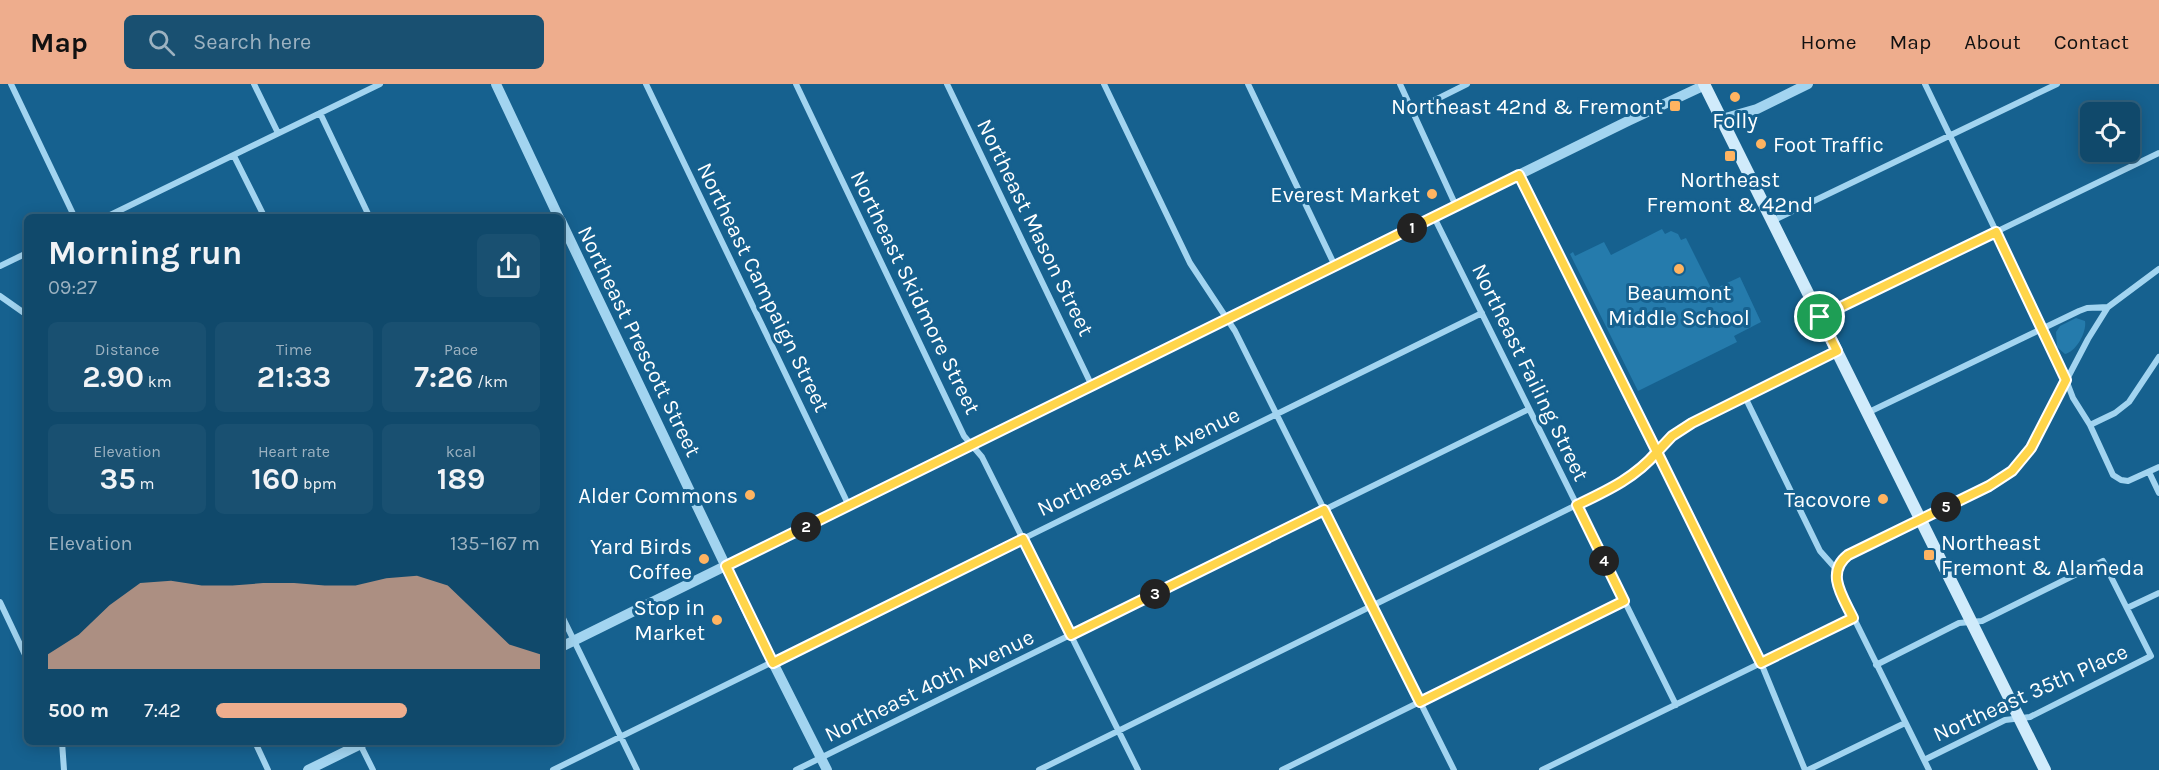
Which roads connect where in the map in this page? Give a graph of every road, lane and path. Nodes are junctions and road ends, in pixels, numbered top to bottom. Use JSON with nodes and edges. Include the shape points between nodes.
{"nodes":[{"id":1,"x":11,"y":84,"type":"edge"},
{"id":2,"x":254,"y":84,"type":"edge"},
{"id":3,"x":380,"y":84,"type":"edge"},
{"id":4,"x":496,"y":84,"type":"edge"},
{"id":5,"x":646,"y":84,"type":"edge"},
{"id":6,"x":796,"y":84,"type":"edge"},
{"id":7,"x":947,"y":84,"type":"edge"},
{"id":8,"x":1104,"y":84,"type":"edge"},
{"id":9,"x":1248,"y":84,"type":"edge"},
{"id":10,"x":1400,"y":84,"type":"edge"},
{"id":11,"x":1467,"y":84,"type":"edge"},
{"id":12,"x":1808,"y":84,"type":"edge"},
{"id":13,"x":1925,"y":84,"type":"edge"},
{"id":14,"x":2056,"y":84,"type":"edge"},
{"id":15,"x":1705,"y":85,"type":"edge"},
{"id":16,"x":1413,"y":111,"type":"junction"},
{"id":17,"x":320,"y":113,"type":"junction"},
{"id":18,"x":1722,"y":119,"type":"junction"},
{"id":19,"x":278,"y":133,"type":"junction"},
{"id":20,"x":1950,"y":135,"type":"junction"},
{"id":21,"x":2159,"y":153,"type":"edge"},
{"id":22,"x":234,"y":156,"type":"junction"},
{"id":23,"x":1519,"y":175,"type":"junction"},
{"id":24,"x":1456,"y":206,"type":"junction"},
{"id":25,"x":73,"y":214,"type":"edge"},
{"id":26,"x":113,"y":214,"type":"edge"},
{"id":27,"x":263,"y":214,"type":"edge"},
{"id":28,"x":368,"y":214,"type":"edge"},
{"id":29,"x":558,"y":214,"type":"edge"},
{"id":30,"x":1434,"y":217,"type":"junction"},
{"id":31,"x":1772,"y":220,"type":"junction"},
{"id":32,"x":564,"y":227,"type":"edge"},
{"id":33,"x":1996,"y":232,"type":"junction"},
{"id":34,"x":24,"y":254,"type":"edge"},
{"id":35,"x":0,"y":266,"type":"edge"},
{"id":36,"x":1335,"y":266,"type":"junction"},
{"id":37,"x":2159,"y":269,"type":"edge"},
{"id":38,"x":0,"y":296,"type":"edge"},
{"id":39,"x":2108,"y":307,"type":"junction"},
{"id":40,"x":24,"y":313,"type":"edge"},
{"id":41,"x":1482,"y":313,"type":"junction"},
{"id":42,"x":1820,"y":317,"type":"junction"},
{"id":43,"x":1226,"y":319,"type":"junction"},
{"id":44,"x":2042,"y":328,"type":"junction"},
{"id":45,"x":1837,"y":351,"type":"junction"},
{"id":46,"x":2159,"y":357,"type":"edge"},
{"id":47,"x":2066,"y":380,"type":"junction"},
{"id":48,"x":1092,"y":386,"type":"junction"},
{"id":49,"x":1745,"y":397,"type":"junction"},
{"id":50,"x":1529,"y":409,"type":"junction"},
{"id":51,"x":1867,"y":413,"type":"junction"},
{"id":52,"x":1277,"y":414,"type":"junction"},
{"id":53,"x":2090,"y":425,"type":"junction"},
{"id":54,"x":972,"y":445,"type":"junction"},
{"id":55,"x":1657,"y":452,"type":"junction"},
{"id":56,"x":2159,"y":467,"type":"edge"},
{"id":57,"x":2149,"y":472,"type":"junction"},
{"id":58,"x":2159,"y":493,"type":"edge"},
{"id":59,"x":1577,"y":505,"type":"junction"},
{"id":60,"x":849,"y":506,"type":"junction"},
{"id":61,"x":1324,"y":510,"type":"junction"},
{"id":62,"x":1920,"y":520,"type":"junction"},
{"id":63,"x":1023,"y":539,"type":"junction"},
{"id":64,"x":726,"y":566,"type":"junction"},
{"id":65,"x":1836,"y":570,"type":"junction"},
{"id":66,"x":2159,"y":593,"type":"edge"},
{"id":67,"x":1624,"y":601,"type":"junction"},
{"id":68,"x":0,"y":602,"type":"edge"},
{"id":69,"x":1372,"y":606,"type":"junction"},
{"id":70,"x":2127,"y":608,"type":"junction"},
{"id":71,"x":1853,"y":618,"type":"junction"},
{"id":72,"x":564,"y":620,"type":"edge"},
{"id":73,"x":1971,"y":622,"type":"junction"},
{"id":74,"x":1071,"y":635,"type":"junction"},
{"id":75,"x":574,"y":640,"type":"junction"},
{"id":76,"x":564,"y":645,"type":"edge"},
{"id":77,"x":24,"y":653,"type":"edge"},
{"id":78,"x":773,"y":663,"type":"junction"},
{"id":79,"x":1761,"y":663,"type":"junction"},
{"id":80,"x":1876,"y":665,"type":"junction"},
{"id":81,"x":1420,"y":702,"type":"junction"},
{"id":82,"x":1676,"y":705,"type":"junction"},
{"id":83,"x":2019,"y":718,"type":"junction"},
{"id":84,"x":1905,"y":723,"type":"junction"},
{"id":85,"x":1118,"y":731,"type":"junction"},
{"id":86,"x":621,"y":737,"type":"junction"},
{"id":87,"x":63,"y":745,"type":"edge"},
{"id":88,"x":256,"y":745,"type":"edge"},
{"id":89,"x":358,"y":745,"type":"edge"},
{"id":90,"x":363,"y":745,"type":"edge"},
{"id":91,"x":820,"y":758,"type":"junction"},
{"id":92,"x":1924,"y":760,"type":"junction"},
{"id":93,"x":64,"y":770,"type":"edge"},
{"id":94,"x":268,"y":770,"type":"edge"},
{"id":95,"x":308,"y":770,"type":"edge"},
{"id":96,"x":373,"y":770,"type":"edge"},
{"id":97,"x":553,"y":770,"type":"edge"},
{"id":98,"x":637,"y":770,"type":"edge"},
{"id":99,"x":796,"y":770,"type":"edge"},
{"id":100,"x":826,"y":770,"type":"edge"},
{"id":101,"x":1039,"y":770,"type":"edge"},
{"id":102,"x":1138,"y":770,"type":"edge"},
{"id":103,"x":1282,"y":770,"type":"edge"},
{"id":104,"x":1454,"y":770,"type":"edge"},
{"id":105,"x":1542,"y":770,"type":"edge"},
{"id":106,"x":1807,"y":770,"type":"edge"},
{"id":107,"x":1929,"y":770,"type":"edge"},
{"id":108,"x":2045,"y":770,"type":"edge"}],
"edges":[{"from":1,"to":25,"type":"street"},
{"from":2,"to":19,"type":"street"},
{"from":3,"to":17,"type":"street"},
{"from":4,"to":29,"type":"street","name":"Northeast Prescott Street"},
{"from":5,"to":60,"type":"street","name":"Northeast Campaign Street"},
{"from":6,"to":54,"type":"street","name":"Northeast Skidmore Street","via":[[964,436]]},
{"from":7,"to":48,"type":"street","name":"Northeast Mason Street"},
{"from":8,"to":43,"type":"street","via":[[1186,256]]},
{"from":9,"to":36,"type":"street"},
{"from":10,"to":16,"type":"street"},
{"from":11,"to":16,"type":"street"},
{"from":12,"to":18,"type":"street","via":[[1756,109]]},
{"from":13,"to":20,"type":"street"},
{"from":14,"to":20,"type":"street"},
{"from":15,"to":18,"type":"main road"},
{"from":15,"to":23,"type":"street"},
{"from":16,"to":24,"type":"street"},
{"from":17,"to":19,"type":"street"},
{"from":17,"to":28,"type":"street"},
{"from":18,"to":31,"type":"main road"},
{"from":19,"to":22,"type":"street"},
{"from":20,"to":31,"type":"street"},
{"from":20,"to":33,"type":"street"},
{"from":21,"to":33,"type":"street"},
{"from":22,"to":26,"type":"street"},
{"from":22,"to":27,"type":"street"},
{"from":23,"to":24,"type":"street"},
{"from":23,"to":55,"type":"street"},
{"from":24,"to":30,"type":"street"},
{"from":30,"to":36,"type":"street"},
{"from":30,"to":41,"type":"street","name":"Northeast Failing Street"},
{"from":31,"to":42,"type":"main road"},
{"from":32,"to":64,"type":"street","name":"Northeast Prescott Street"},
{"from":33,"to":42,"type":"street"},
{"from":33,"to":44,"type":"street"},
{"from":34,"to":35,"type":"street"},
{"from":36,"to":43,"type":"street"},
{"from":37,"to":39,"type":"street"},
{"from":38,"to":40,"type":"street"},
{"from":39,"to":44,"type":"street","via":[[2087,308]]},
{"from":39,"to":47,"type":"street"},
{"from":41,"to":50,"type":"street","name":"Northeast Failing Street"},
{"from":41,"to":52,"type":"street","name":"Northeast 41st Avenue"},
{"from":42,"to":45,"type":"main road"},
{"from":43,"to":48,"type":"street"},
{"from":43,"to":52,"type":"street"},
{"from":44,"to":47,"type":"street"},
{"from":44,"to":51,"type":"street"},
{"from":45,"to":49,"type":"street"},
{"from":45,"to":51,"type":"main road"},
{"from":46,"to":53,"type":"street","via":[[2128,402]]},
{"from":47,"to":53,"type":"street"},
{"from":47,"to":62,"type":"street","via":[[2017,467],[1989,486]]},
{"from":48,"to":54,"type":"street"},
{"from":49,"to":55,"type":"street","via":[[1681,429]]},
{"from":49,"to":65,"type":"street","via":[[1820,551]]},
{"from":50,"to":59,"type":"street","name":"Northeast Failing Street"},
{"from":50,"to":61,"type":"street","name":"Northeast 40th Avenue"},
{"from":51,"to":62,"type":"main road"},
{"from":52,"to":61,"type":"street"},
{"from":52,"to":63,"type":"street","name":"Northeast 41st Avenue"},
{"from":53,"to":57,"type":"street","via":[[2113,475],[2128,481]]},
{"from":54,"to":60,"type":"street"},
{"from":54,"to":63,"type":"street","name":"Northeast Skidmore Street","via":[[982,457]]},
{"from":55,"to":59,"type":"street","via":[[1640,471]]},
{"from":55,"to":79,"type":"street"},
{"from":56,"to":57,"type":"street"},
{"from":57,"to":58,"type":"street"},
{"from":59,"to":67,"type":"street","name":"Northeast Failing Street"},
{"from":59,"to":69,"type":"street"},
{"from":60,"to":64,"type":"street"},
{"from":61,"to":69,"type":"street"},
{"from":61,"to":74,"type":"street","name":"Northeast 40th Avenue"},
{"from":62,"to":65,"type":"street","via":[[1848,555]]},
{"from":62,"to":73,"type":"main road"},
{"from":63,"to":74,"type":"street","name":"Northeast Skidmore Street"},
{"from":63,"to":78,"type":"street","name":"Northeast 41st Avenue"},
{"from":64,"to":75,"type":"street"},
{"from":64,"to":78,"type":"street","name":"Northeast Prescott Street"},
{"from":65,"to":71,"type":"street","via":[[1839,588]]},
{"from":66,"to":70,"type":"street"},
{"from":67,"to":81,"type":"street"},
{"from":67,"to":82,"type":"street","name":"Northeast Failing Street"},
{"from":68,"to":77,"type":"street"},
{"from":69,"to":81,"type":"street"},
{"from":69,"to":85,"type":"street"},
{"from":70,"to":73,"type":"street","via":[[2103,561],[1982,621]]},
{"from":70,"to":83,"type":"street","name":"Northeast 35th Place","via":[[2151,656],[2030,717]]},
{"from":71,"to":79,"type":"street"},
{"from":71,"to":80,"type":"street"},
{"from":72,"to":75,"type":"street"},
{"from":73,"to":80,"type":"street","via":[[1959,623]]},
{"from":73,"to":83,"type":"main road"},
{"from":74,"to":85,"type":"street","name":"Northeast Skidmore Street"},
{"from":74,"to":91,"type":"street","name":"Northeast 40th Avenue"},
{"from":75,"to":76,"type":"street"},
{"from":75,"to":86,"type":"street"},
{"from":78,"to":86,"type":"street","name":"Northeast 41st Avenue"},
{"from":78,"to":91,"type":"street","name":"Northeast Prescott Street"},
{"from":79,"to":82,"type":"street"},
{"from":79,"to":106,"type":"street"},
{"from":80,"to":84,"type":"street"},
{"from":81,"to":103,"type":"street"},
{"from":81,"to":104,"type":"street"},
{"from":82,"to":105,"type":"street"},
{"from":83,"to":92,"type":"street","name":"Northeast 35th Place","via":[[2006,720]]},
{"from":83,"to":108,"type":"main road"},
{"from":84,"to":92,"type":"street"},
{"from":84,"to":106,"type":"street"},
{"from":85,"to":101,"type":"street"},
{"from":85,"to":102,"type":"street","name":"Northeast Skidmore Street"},
{"from":86,"to":97,"type":"street","name":"Northeast 41st Avenue"},
{"from":86,"to":98,"type":"street"},
{"from":87,"to":93,"type":"street"},
{"from":88,"to":94,"type":"street"},
{"from":89,"to":95,"type":"street"},
{"from":90,"to":96,"type":"street"},
{"from":91,"to":99,"type":"street","name":"Northeast 40th Avenue"},
{"from":91,"to":100,"type":"street","name":"Northeast Prescott Street"},
{"from":92,"to":107,"type":"street"}]}
